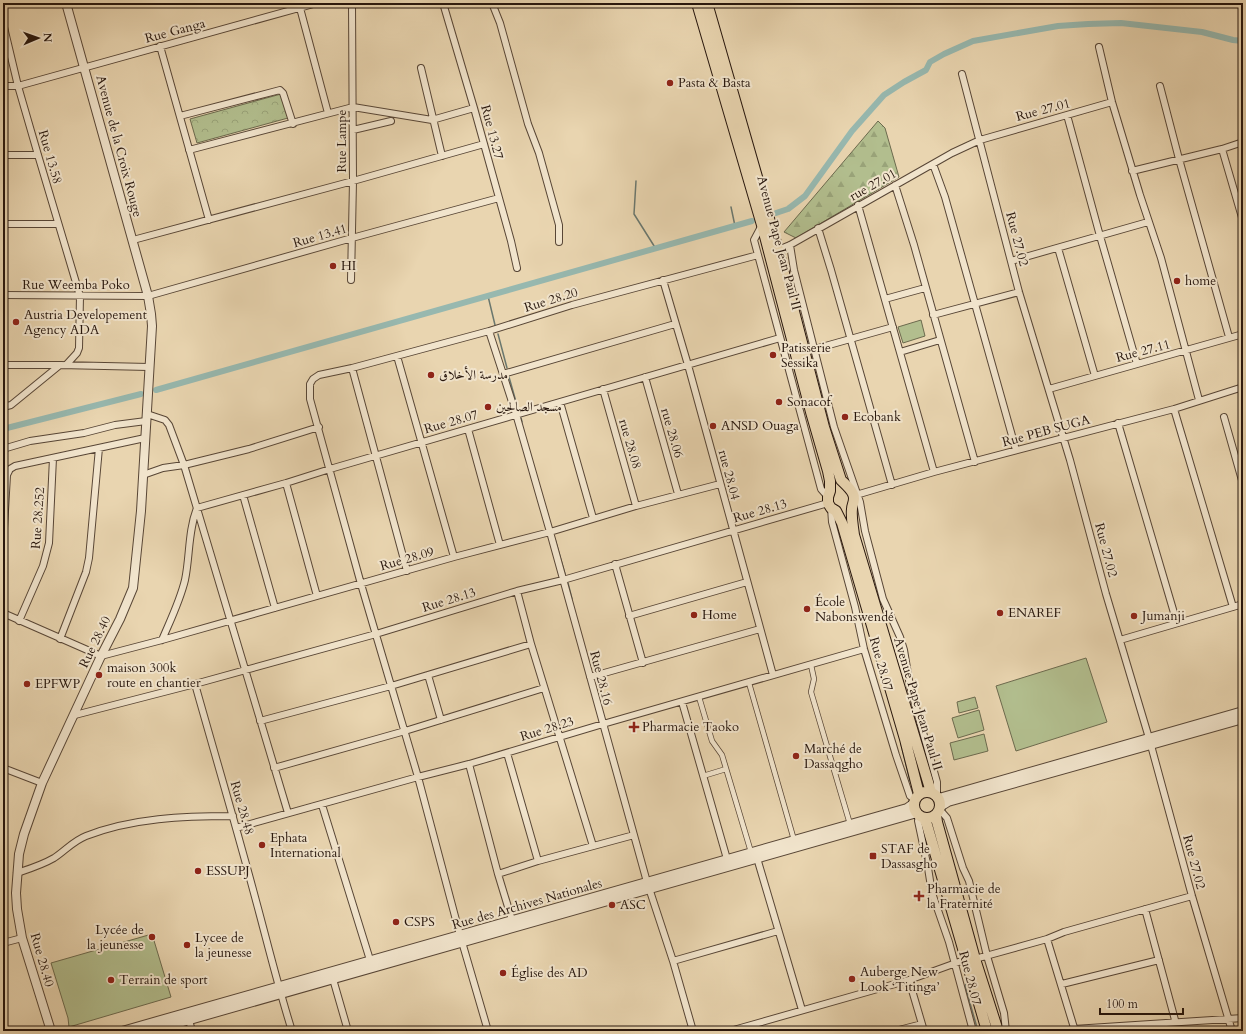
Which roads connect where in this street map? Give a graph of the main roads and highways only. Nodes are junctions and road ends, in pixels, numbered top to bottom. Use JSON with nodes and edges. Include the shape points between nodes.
{"nodes":[{"id":1,"x":697,"y":3,"type":"edge"},
{"id":2,"x":707,"y":3,"type":"edge"},
{"id":3,"x":846,"y":487,"type":"junction"},
{"id":4,"x":831,"y":502,"type":"junction"},
{"id":5,"x":852,"y":507,"type":"junction"},
{"id":6,"x":937,"y":803,"type":"junction"},
{"id":7,"x":918,"y":807,"type":"junction"},
{"id":8,"x":971,"y":959,"type":"junction"},
{"id":9,"x":987,"y":1031,"type":"edge"},
{"id":10,"x":998,"y":1031,"type":"edge"}],
"edges":[{"from":1,"to":4,"type":"highway","name":"Avenue Pape Jean Paul II","via":[[762,225],[828,471]]},
{"from":2,"to":3,"type":"highway","name":"Avenue Pape Jean Paul II","via":[[778,250],[824,427],[837,470]]},
{"from":3,"to":4,"type":"highway","via":[[838,486]]},
{"from":3,"to":5,"type":"highway","name":"Avenue Pape Jean Paul II","via":[[856,495]]},
{"from":4,"to":5,"type":"highway","via":[[845,512]]},
{"from":4,"to":7,"type":"highway","name":"Avenue Pape Jean Paul II","via":[[842,523],[905,740]]},
{"from":5,"to":6,"type":"highway","name":"Avenue Pape Jean Paul II","via":[[854,535]]},
{"from":6,"to":7,"type":"highway","name":"Avenue Pape Jean Paul II","via":[[925,792]]},
{"from":6,"to":7,"type":"highway","via":[[931,818]]},
{"from":6,"to":8,"type":"highway","name":"Avenue Pape Jean Paul II","via":[[937,822]]},
{"from":7,"to":8,"type":"highway","name":"Avenue Pape Jean Paul II","via":[[927,825]]},
{"from":8,"to":9,"type":"highway","name":"Avenue Pape Jean Paul II"},
{"from":8,"to":10,"type":"highway","name":"Avenue Pape Jean Paul II"}]}
